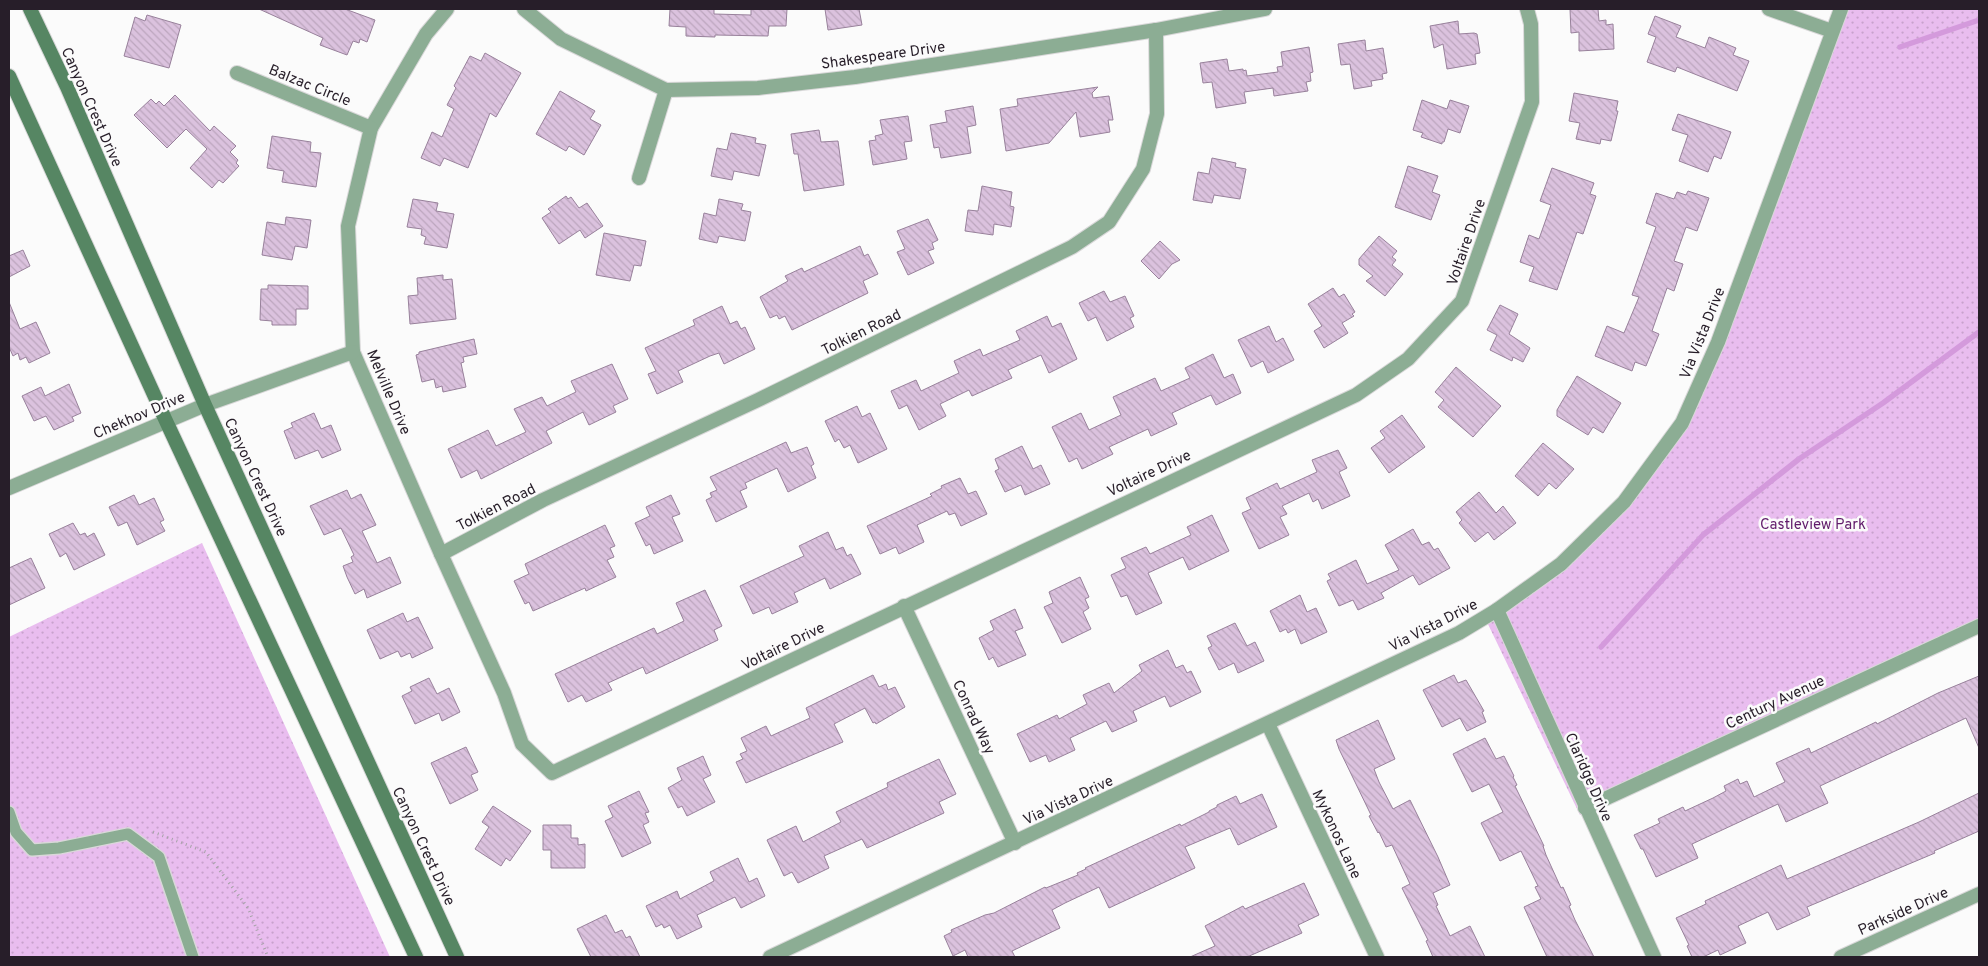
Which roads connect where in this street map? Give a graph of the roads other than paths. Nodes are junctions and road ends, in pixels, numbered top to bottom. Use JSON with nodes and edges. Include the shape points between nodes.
{"nodes":[{"id":1,"x":30,"y":9,"type":"edge"},
{"id":2,"x":447,"y":9,"type":"edge"},
{"id":3,"x":524,"y":9,"type":"edge"},
{"id":4,"x":1264,"y":9,"type":"edge"},
{"id":5,"x":1528,"y":9,"type":"edge"},
{"id":6,"x":1769,"y":9,"type":"edge"},
{"id":7,"x":1841,"y":9,"type":"edge"},
{"id":8,"x":1156,"y":30,"type":"junction"},
{"id":9,"x":1832,"y":31,"type":"junction"},
{"id":10,"x":237,"y":73,"type":"dead end"},
{"id":11,"x":9,"y":76,"type":"edge"},
{"id":12,"x":666,"y":90,"type":"junction"},
{"id":13,"x":371,"y":128,"type":"junction"},
{"id":14,"x":638,"y":178,"type":"dead end"},
{"id":15,"x":353,"y":352,"type":"junction"},
{"id":16,"x":205,"y":405,"type":"junction"},
{"id":17,"x":166,"y":421,"type":"junction"},
{"id":18,"x":9,"y":488,"type":"edge"},
{"id":19,"x":441,"y":554,"type":"junction"},
{"id":20,"x":904,"y":606,"type":"junction"},
{"id":21,"x":1496,"y":610,"type":"junction"},
{"id":22,"x":1979,"y":626,"type":"edge"},
{"id":23,"x":1268,"y":724,"type":"junction"},
{"id":24,"x":552,"y":773,"type":"joint"},
{"id":25,"x":1585,"y":808,"type":"junction"},
{"id":26,"x":9,"y":812,"type":"edge"},
{"id":27,"x":1015,"y":843,"type":"junction"},
{"id":28,"x":1979,"y":894,"type":"edge"},
{"id":29,"x":1373,"y":956,"type":"edge"},
{"id":30,"x":193,"y":957,"type":"edge"},
{"id":31,"x":416,"y":957,"type":"edge"},
{"id":32,"x":457,"y":957,"type":"edge"},
{"id":33,"x":770,"y":957,"type":"edge"},
{"id":34,"x":1654,"y":957,"type":"edge"},
{"id":35,"x":1841,"y":957,"type":"edge"}],
"edges":[{"from":1,"to":16,"type":"main road","name":"Canyon Crest Drive"},
{"from":2,"to":13,"type":"street","name":"Melville Drive","via":[[426,34]]},
{"from":3,"to":12,"type":"street","name":"Shakespeare Drive","via":[[561,39]]},
{"from":4,"to":8,"type":"street","name":"Shakespeare Drive"},
{"from":5,"to":20,"type":"street","name":"Voltaire Drive","via":[[1532,102],[1462,301],[1408,359],[1356,394]]},
{"from":6,"to":9,"type":"street"},
{"from":7,"to":9,"type":"street","name":"Via Vista Drive"},
{"from":8,"to":12,"type":"street","name":"Shakespeare Drive","via":[[855,77],[758,88]]},
{"from":8,"to":19,"type":"street","name":"Tolkien Road","via":[[1157,114],[1143,169],[1109,222],[1072,247],[758,400],[543,500]]},
{"from":9,"to":21,"type":"street","name":"Via Vista Drive","via":[[1718,342],[1682,422],[1624,502],[1560,564]]},
{"from":10,"to":13,"type":"street","name":"Balzac Circle"},
{"from":11,"to":17,"type":"main road"},
{"from":12,"to":14,"type":"street"},
{"from":13,"to":15,"type":"street","name":"Melville Drive","via":[[348,226]]},
{"from":15,"to":16,"type":"street","name":"Chekhov Drive"},
{"from":15,"to":19,"type":"street","name":"Melville Drive"},
{"from":16,"to":17,"type":"street","name":"Chekhov Drive"},
{"from":16,"to":32,"type":"main road","name":"Canyon Crest Drive"},
{"from":17,"to":18,"type":"street","name":"Chekhov Drive"},
{"from":17,"to":31,"type":"main road"},
{"from":19,"to":24,"type":"street","name":"Melville Drive","via":[[504,693],[522,744]]},
{"from":20,"to":24,"type":"street","name":"Voltaire Drive"},
{"from":20,"to":27,"type":"street","name":"Conrad Way"},
{"from":21,"to":23,"type":"street","name":"Via Vista Drive","via":[[1459,633]]},
{"from":21,"to":25,"type":"street","name":"Claridge Drive"},
{"from":22,"to":25,"type":"street","name":"Century Avenue"},
{"from":23,"to":27,"type":"street","name":"Via Vista Drive"},
{"from":23,"to":29,"type":"street","name":"Mykonos Lane"},
{"from":25,"to":34,"type":"street","name":"Claridge Drive"},
{"from":26,"to":30,"type":"lane","via":[[16,832],[32,850],[128,834],[159,857]]},
{"from":27,"to":33,"type":"street","name":"Via Vista Drive"},
{"from":28,"to":35,"type":"street","name":"Parkside Drive"}]}
